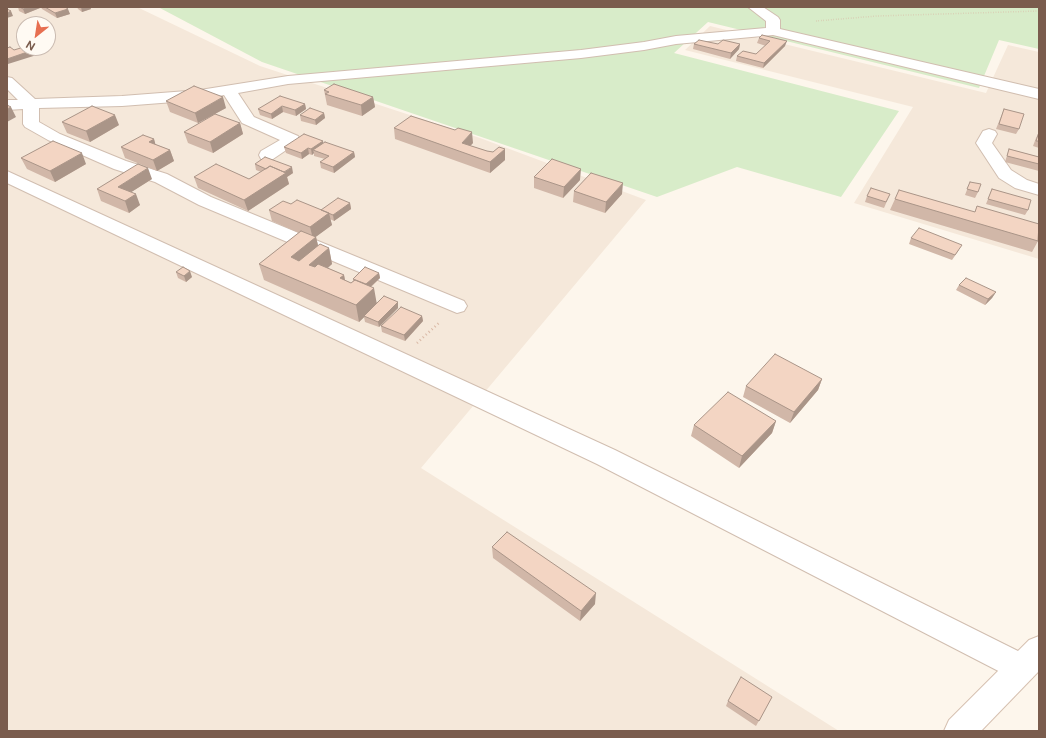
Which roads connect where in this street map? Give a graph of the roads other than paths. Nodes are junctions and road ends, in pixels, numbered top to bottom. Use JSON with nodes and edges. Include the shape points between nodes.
{"nodes":[{"id":1,"x":754,"y":7,"type":"edge"},
{"id":2,"x":773,"y":31,"type":"junction"},
{"id":3,"x":7,"y":81,"type":"edge"},
{"id":4,"x":228,"y":90,"type":"junction"},
{"id":5,"x":1039,"y":94,"type":"edge"},
{"id":6,"x":31,"y":104,"type":"junction"},
{"id":7,"x":7,"y":105,"type":"edge"},
{"id":8,"x":989,"y":134,"type":"dead end"},
{"id":9,"x":267,"y":155,"type":"dead end"},
{"id":10,"x":7,"y":176,"type":"edge"},
{"id":11,"x":1039,"y":190,"type":"edge"},
{"id":12,"x":457,"y":306,"type":"road end"},
{"id":13,"x":1030,"y":659,"type":"edge"},
{"id":14,"x":960,"y":731,"type":"edge"}],
"edges":[{"from":1,"to":2,"type":"street","via":[[773,20]]},
{"from":2,"to":4,"type":"street","via":[[676,40],[581,54],[303,79]]},
{"from":2,"to":5,"type":"street"},
{"from":3,"to":6,"type":"street"},
{"from":4,"to":6,"type":"street","via":[[122,102]]},
{"from":4,"to":9,"type":"street","via":[[248,120],[292,139]]},
{"from":6,"to":7,"type":"street"},
{"from":6,"to":12,"type":"street","via":[[31,124],[54,137],[120,165],[161,178],[205,201]]},
{"from":8,"to":11,"type":"street","via":[[984,143],[1004,174],[1021,184]]},
{"from":10,"to":13,"type":"street"},
{"from":13,"to":14,"type":"street"}]}
